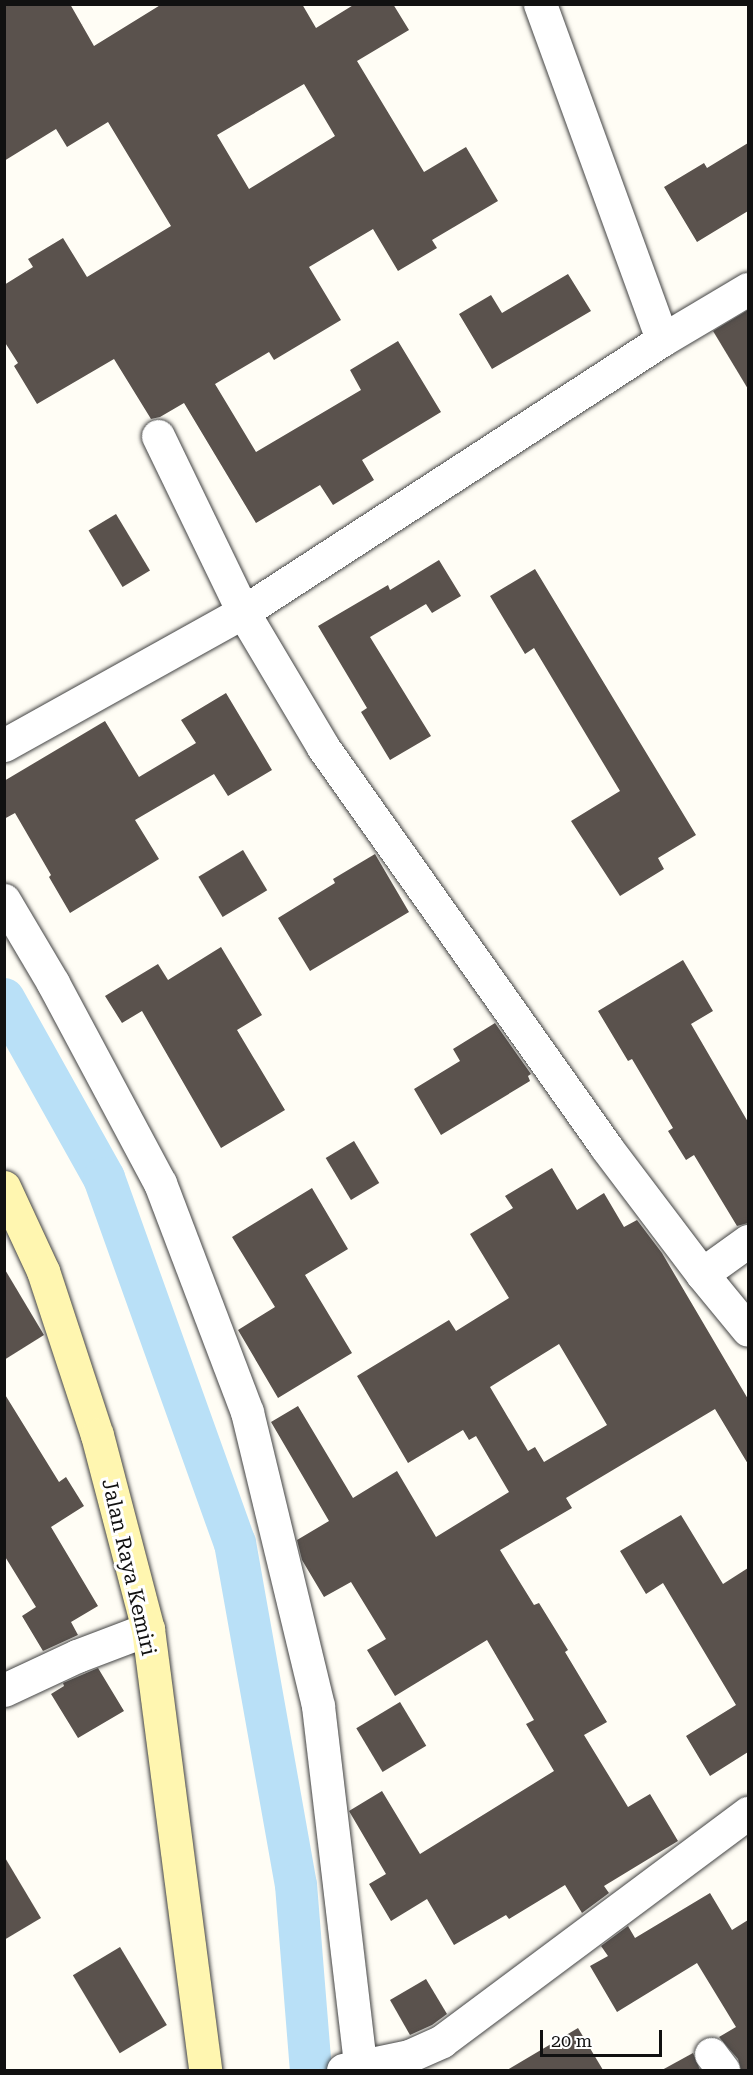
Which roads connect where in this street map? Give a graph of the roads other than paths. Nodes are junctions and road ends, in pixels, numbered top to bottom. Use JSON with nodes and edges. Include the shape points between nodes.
{"nodes":[{"id":1,"x":540,"y":4,"type":"edge"},
{"id":2,"x":748,"y":289,"type":"edge"},
{"id":3,"x":662,"y":340,"type":"junction"},
{"id":4,"x":158,"y":436,"type":"dead end"},
{"id":5,"x":243,"y":612,"type":"junction"},
{"id":6,"x":4,"y":745,"type":"edge"},
{"id":7,"x":4,"y":900,"type":"edge"},
{"id":8,"x":4,"y":1187,"type":"edge"},
{"id":9,"x":748,"y":1241,"type":"edge"},
{"id":10,"x":702,"y":1274,"type":"junction"},
{"id":11,"x":748,"y":1330,"type":"edge"},
{"id":12,"x":148,"y":1629,"type":"junction"},
{"id":13,"x":4,"y":1690,"type":"edge"},
{"id":14,"x":748,"y":1813,"type":"edge"},
{"id":15,"x":352,"y":2069,"type":"edge"},
{"id":16,"x":205,"y":2070,"type":"edge"}],
"edges":[{"from":1,"to":3,"type":"street"},
{"from":2,"to":3,"type":"street"},
{"from":3,"to":5,"type":"street"},
{"from":4,"to":5,"type":"street"},
{"from":5,"to":6,"type":"street"},
{"from":5,"to":10,"type":"street","via":[[323,747],[606,1147]]},
{"from":7,"to":15,"type":"street","via":[[160,1183],[247,1412],[318,1706]]},
{"from":8,"to":12,"type":"main road","name":"Jalan Raya Kemiri","via":[[44,1271],[90,1413]]},
{"from":9,"to":10,"type":"street"},
{"from":10,"to":11,"type":"street"},
{"from":12,"to":13,"type":"street"},
{"from":12,"to":16,"type":"main road","name":"Jalan Raya Kemiri"},
{"from":14,"to":15,"type":"street","via":[[442,2041],[409,2056]]}]}
